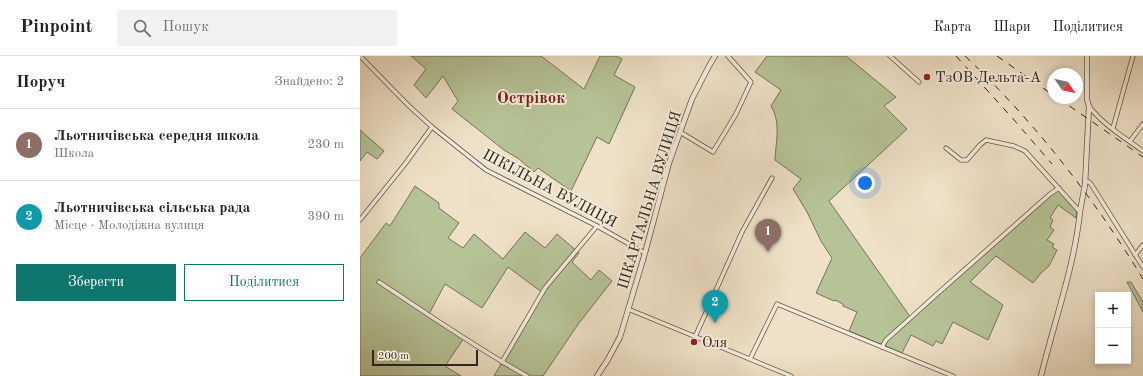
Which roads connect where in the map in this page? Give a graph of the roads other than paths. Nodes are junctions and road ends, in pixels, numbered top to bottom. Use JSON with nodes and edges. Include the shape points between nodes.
{"nodes":[{"id":1,"x":360,"y":56,"type":"edge"},
{"id":2,"x":714,"y":56,"type":"edge"},
{"id":3,"x":728,"y":56,"type":"edge"},
{"id":4,"x":890,"y":56,"type":"edge"},
{"id":5,"x":1087,"y":56,"type":"edge"},
{"id":6,"x":1133,"y":56,"type":"edge"},
{"id":7,"x":918,"y":82,"type":"dead end"},
{"id":8,"x":1089,"y":106,"type":"junction"},
{"id":9,"x":1143,"y":124,"type":"edge"},
{"id":10,"x":432,"y":127,"type":"junction"},
{"id":11,"x":1113,"y":128,"type":"junction"},
{"id":12,"x":680,"y":132,"type":"junction"},
{"id":13,"x":1130,"y":141,"type":"junction"},
{"id":14,"x":946,"y":148,"type":"dead end"},
{"id":15,"x":1143,"y":151,"type":"edge"},
{"id":16,"x":772,"y":178,"type":"dead end"},
{"id":17,"x":1085,"y":183,"type":"junction"},
{"id":18,"x":1059,"y":188,"type":"junction"},
{"id":19,"x":1080,"y":212,"type":"junction"},
{"id":20,"x":360,"y":220,"type":"edge"},
{"id":21,"x":597,"y":226,"type":"junction"},
{"id":22,"x":1143,"y":245,"type":"edge"},
{"id":23,"x":645,"y":253,"type":"junction"},
{"id":24,"x":1135,"y":255,"type":"junction"},
{"id":25,"x":1143,"y":267,"type":"edge"},
{"id":26,"x":379,"y":282,"type":"dead end"},
{"id":27,"x":628,"y":309,"type":"junction"},
{"id":28,"x":695,"y":337,"type":"junction"},
{"id":29,"x":882,"y":347,"type":"junction"},
{"id":30,"x":750,"y":359,"type":"junction"},
{"id":31,"x":502,"y":362,"type":"junction"},
{"id":32,"x":528,"y":376,"type":"edge"},
{"id":33,"x":598,"y":376,"type":"edge"},
{"id":34,"x":791,"y":376,"type":"edge"},
{"id":35,"x":953,"y":376,"type":"edge"},
{"id":36,"x":1041,"y":376,"type":"edge"}],
"edges":[{"from":1,"to":10,"type":"street","name":"ШКІЛЬНА ВУЛИЦЯ"},
{"from":2,"to":12,"type":"street","name":"ШКАРТАЛЬНА ВУЛИЦЯ","via":[[692,99]]},
{"from":3,"to":12,"type":"street","via":[[751,82],[736,114],[712,152]]},
{"from":4,"to":7,"type":"street"},
{"from":5,"to":8,"type":"street"},
{"from":6,"to":11,"type":"street"},
{"from":8,"to":11,"type":"street"},
{"from":8,"to":17,"type":"street"},
{"from":9,"to":13,"type":"street"},
{"from":10,"to":20,"type":"street"},
{"from":10,"to":21,"type":"street","name":"ШКІЛЬНА ВУЛИЦЯ","via":[[486,170]]},
{"from":11,"to":13,"type":"street"},
{"from":12,"to":23,"type":"street","name":"ШКАРТАЛЬНА ВУЛИЦЯ"},
{"from":13,"to":15,"type":"street"},
{"from":14,"to":18,"type":"street","via":[[960,160],[967,160],[986,140],[1014,146],[1025,151]]},
{"from":16,"to":28,"type":"street","via":[[742,232]]},
{"from":17,"to":19,"type":"street"},
{"from":17,"to":24,"type":"street","via":[[1091,184]]},
{"from":18,"to":19,"type":"street"},
{"from":18,"to":29,"type":"street","via":[[936,295],[886,340]]},
{"from":19,"to":36,"type":"street","via":[[1065,287]]},
{"from":21,"to":23,"type":"street","name":"ШКІЛЬНА ВУЛИЦЯ"},
{"from":21,"to":31,"type":"street","via":[[545,288]]},
{"from":22,"to":24,"type":"street"},
{"from":23,"to":27,"type":"street","name":"ШКАРТАЛЬНА ВУЛИЦЯ"},
{"from":24,"to":25,"type":"street"},
{"from":26,"to":31,"type":"street"},
{"from":27,"to":28,"type":"street"},
{"from":27,"to":33,"type":"street","name":"ШКАРТАЛЬНА ВУЛИЦЯ","via":[[620,337]]},
{"from":28,"to":30,"type":"street"},
{"from":29,"to":30,"type":"street","via":[[777,304]]},
{"from":29,"to":35,"type":"street"},
{"from":30,"to":34,"type":"street"},
{"from":31,"to":32,"type":"street"}]}
